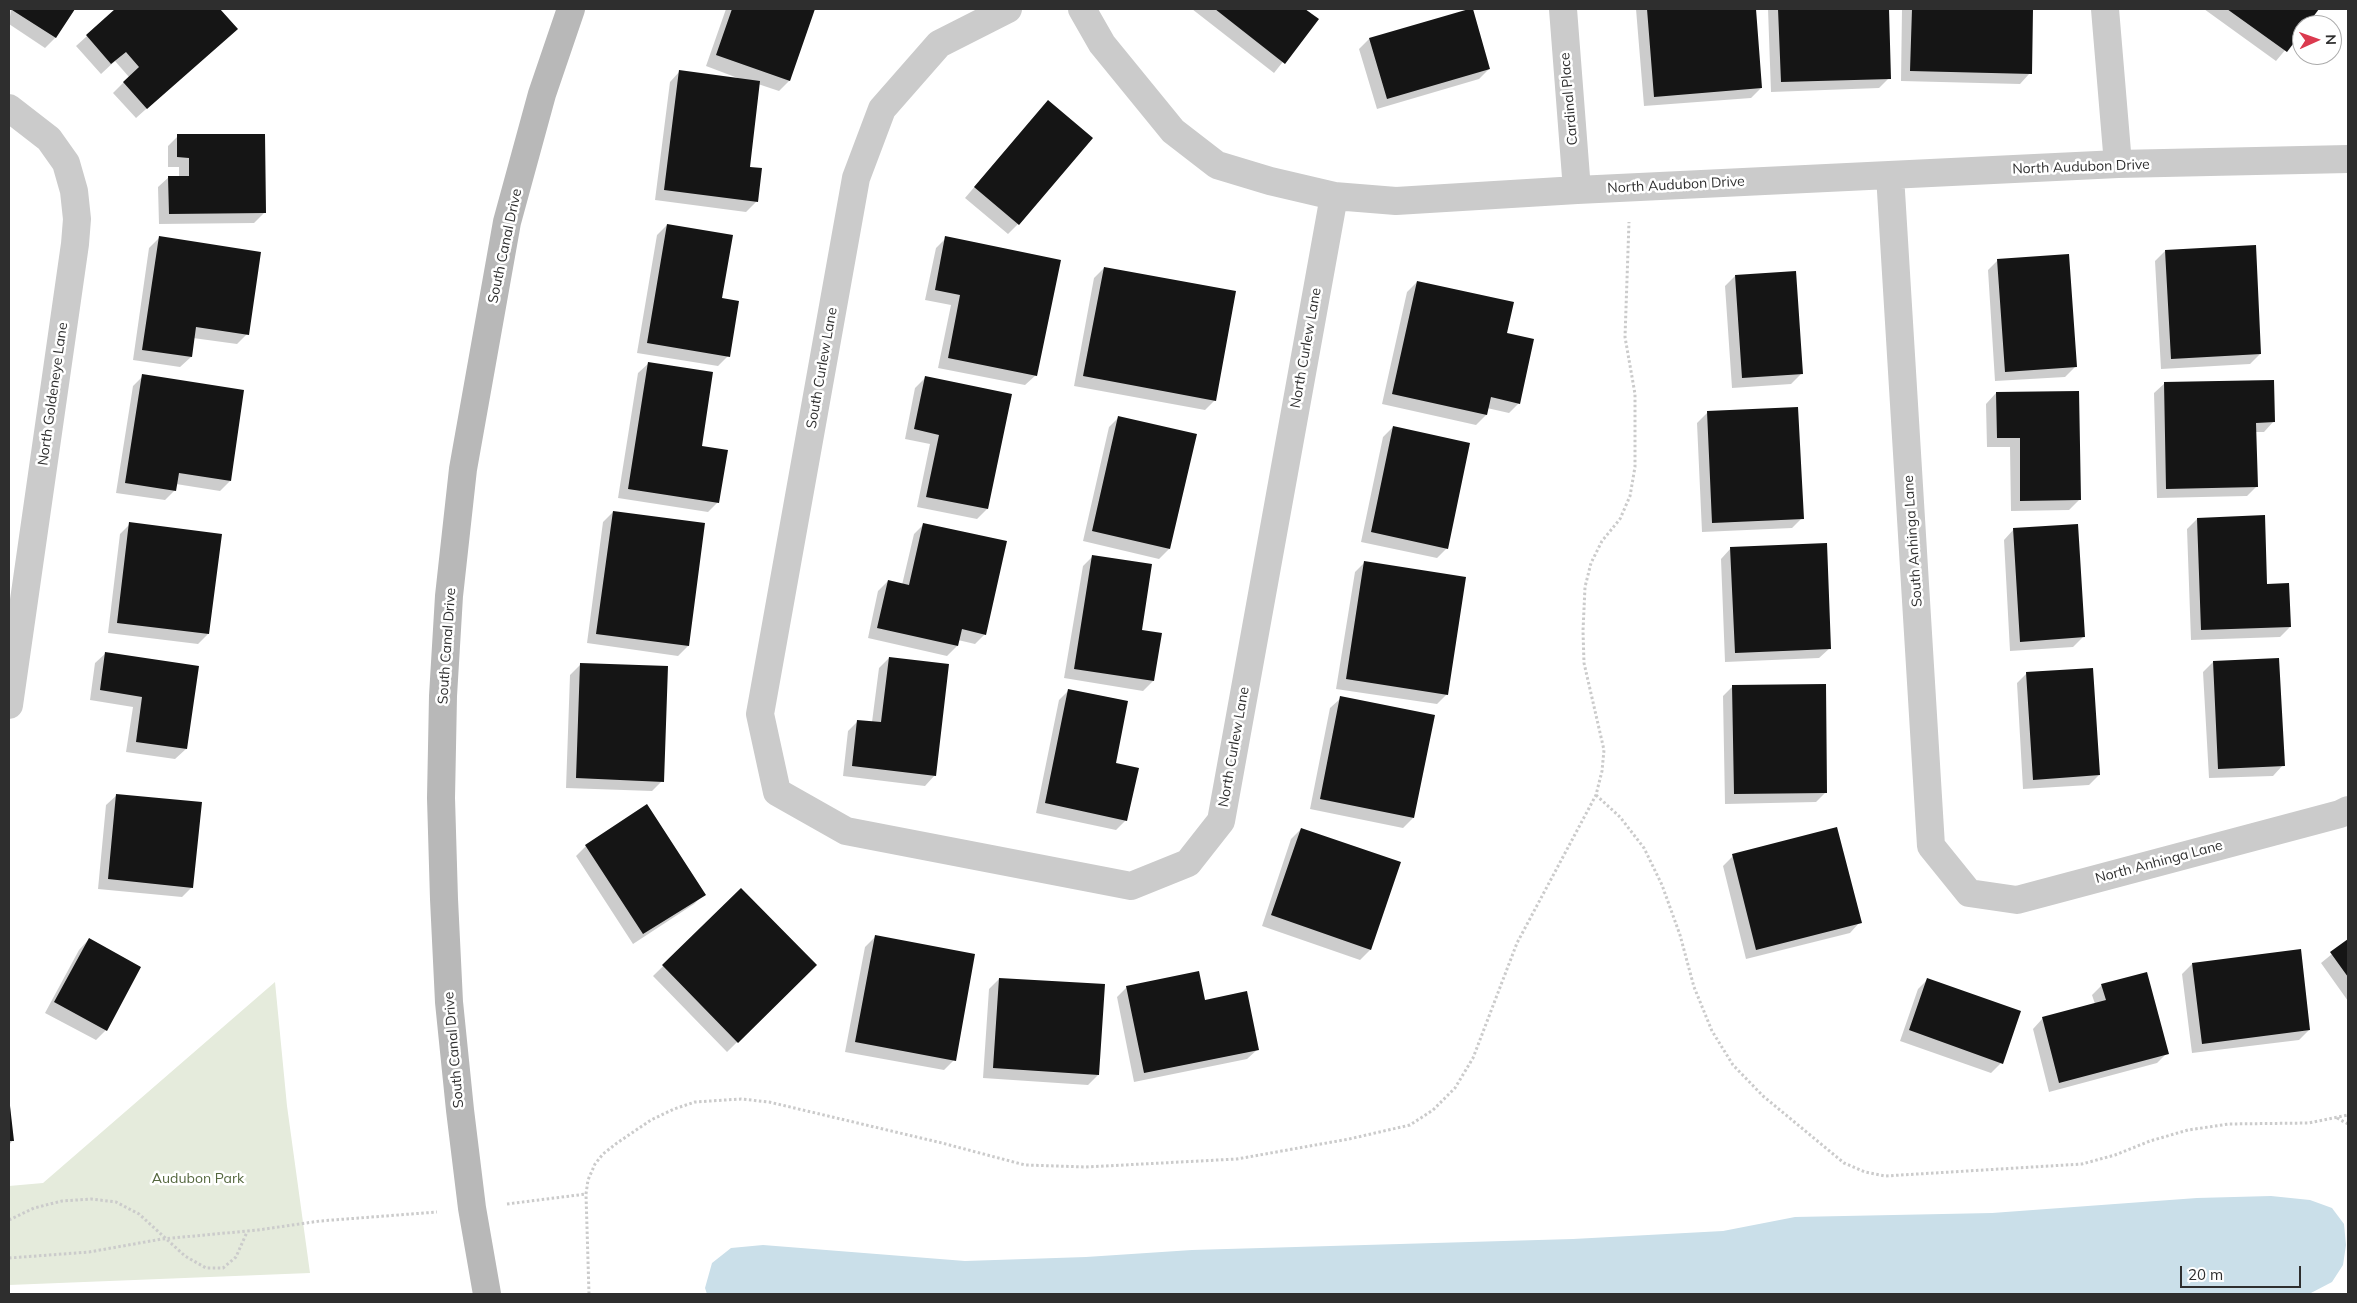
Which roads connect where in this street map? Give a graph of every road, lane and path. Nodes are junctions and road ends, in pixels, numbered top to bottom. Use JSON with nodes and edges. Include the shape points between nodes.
{"nodes":[{"id":1,"x":571,"y":9,"type":"edge"},
{"id":2,"x":1008,"y":9,"type":"edge"},
{"id":3,"x":1082,"y":9,"type":"edge"},
{"id":4,"x":1562,"y":9,"type":"edge"},
{"id":5,"x":2105,"y":9,"type":"edge"},
{"id":6,"x":9,"y":108,"type":"edge"},
{"id":7,"x":2348,"y":159,"type":"edge"},
{"id":8,"x":2118,"y":164,"type":"junction"},
{"id":9,"x":1890,"y":175,"type":"junction"},
{"id":10,"x":1577,"y":190,"type":"junction"},
{"id":11,"x":1334,"y":196,"type":"junction"},
{"id":12,"x":1628,"y":216,"type":"dead end"},
{"id":13,"x":9,"y":705,"type":"edge"},
{"id":14,"x":777,"y":792,"type":"joint"},
{"id":15,"x":1596,"y":795,"type":"junction"},
{"id":16,"x":2348,"y":810,"type":"edge"},
{"id":17,"x":1968,"y":893,"type":"joint"},
{"id":18,"x":2348,"y":1115,"type":"edge"},
{"id":19,"x":2337,"y":1118,"type":"junction"},
{"id":20,"x":2348,"y":1124,"type":"edge"},
{"id":21,"x":586,"y":1194,"type":"junction"},
{"id":22,"x":503,"y":1204,"type":"dead end"},
{"id":23,"x":442,"y":1212,"type":"dead end"},
{"id":24,"x":9,"y":1220,"type":"edge"},
{"id":25,"x":248,"y":1231,"type":"junction"},
{"id":26,"x":166,"y":1239,"type":"junction"},
{"id":27,"x":9,"y":1258,"type":"edge"},
{"id":28,"x":487,"y":1294,"type":"edge"},
{"id":29,"x":589,"y":1294,"type":"edge"}],
"edges":[{"from":1,"to":28,"type":"street","name":"South Canal Drive","via":[[542,94],[508,222],[463,469],[449,596],[441,798],[446,955],[460,1110]]},
{"from":2,"to":14,"type":"street","name":"South Curlew Lane","via":[[939,44],[882,109],[856,178],[760,714]]},
{"from":3,"to":11,"type":"street","name":"North Audubon Drive","via":[[1102,44],[1173,131],[1217,165]]},
{"from":4,"to":10,"type":"street","name":"Cardinal Place"},
{"from":5,"to":8,"type":"street"},
{"from":6,"to":13,"type":"street","name":"North Goldeneye Lane","via":[[49,139],[66,163],[77,219]]},
{"from":7,"to":8,"type":"street","name":"North Audubon Drive"},
{"from":8,"to":9,"type":"street","name":"North Audubon Drive"},
{"from":9,"to":10,"type":"street","name":"North Audubon Drive"},
{"from":9,"to":17,"type":"street","name":"South Anhinga Lane","via":[[1931,846]]},
{"from":10,"to":11,"type":"street","name":"North Audubon Drive","via":[[1396,201]]},
{"from":11,"to":14,"type":"street","name":"North Curlew Lane","via":[[1221,821],[1188,863],[1131,886],[846,831]]},
{"from":12,"to":15,"type":"path","via":[[1625,336],[1635,394],[1634,467],[1630,496],[1620,519],[1602,541],[1591,563],[1585,587],[1584,663],[1604,750]]},
{"from":15,"to":19,"type":"path","via":[[1620,817],[1644,848],[1662,886],[1694,987],[1712,1031],[1733,1064],[1763,1096],[1844,1163],[1885,1176],[2082,1164],[2188,1130],[2238,1124],[2309,1123]]},
{"from":15,"to":21,"type":"path","via":[[1517,943],[1473,1058],[1455,1088],[1433,1110],[1410,1125],[1237,1159],[1050,1167],[1025,1165],[794,1107],[742,1098],[716,1099],[674,1109],[617,1143],[595,1164]]},
{"from":16,"to":17,"type":"street","name":"North Anhinga Lane","via":[[2017,900]]},
{"from":18,"to":19,"type":"path"},
{"from":19,"to":20,"type":"path"},
{"from":21,"to":22,"type":"path"},
{"from":21,"to":29,"type":"path"},
{"from":23,"to":25,"type":"path","via":[[320,1221]]},
{"from":24,"to":26,"type":"path","via":[[34,1208],[62,1201],[91,1199],[116,1202],[139,1214]]},
{"from":25,"to":26,"type":"path"},
{"from":25,"to":26,"type":"path","via":[[236,1256],[223,1268],[206,1268],[185,1256]]},
{"from":26,"to":27,"type":"path","via":[[89,1252]]}]}
